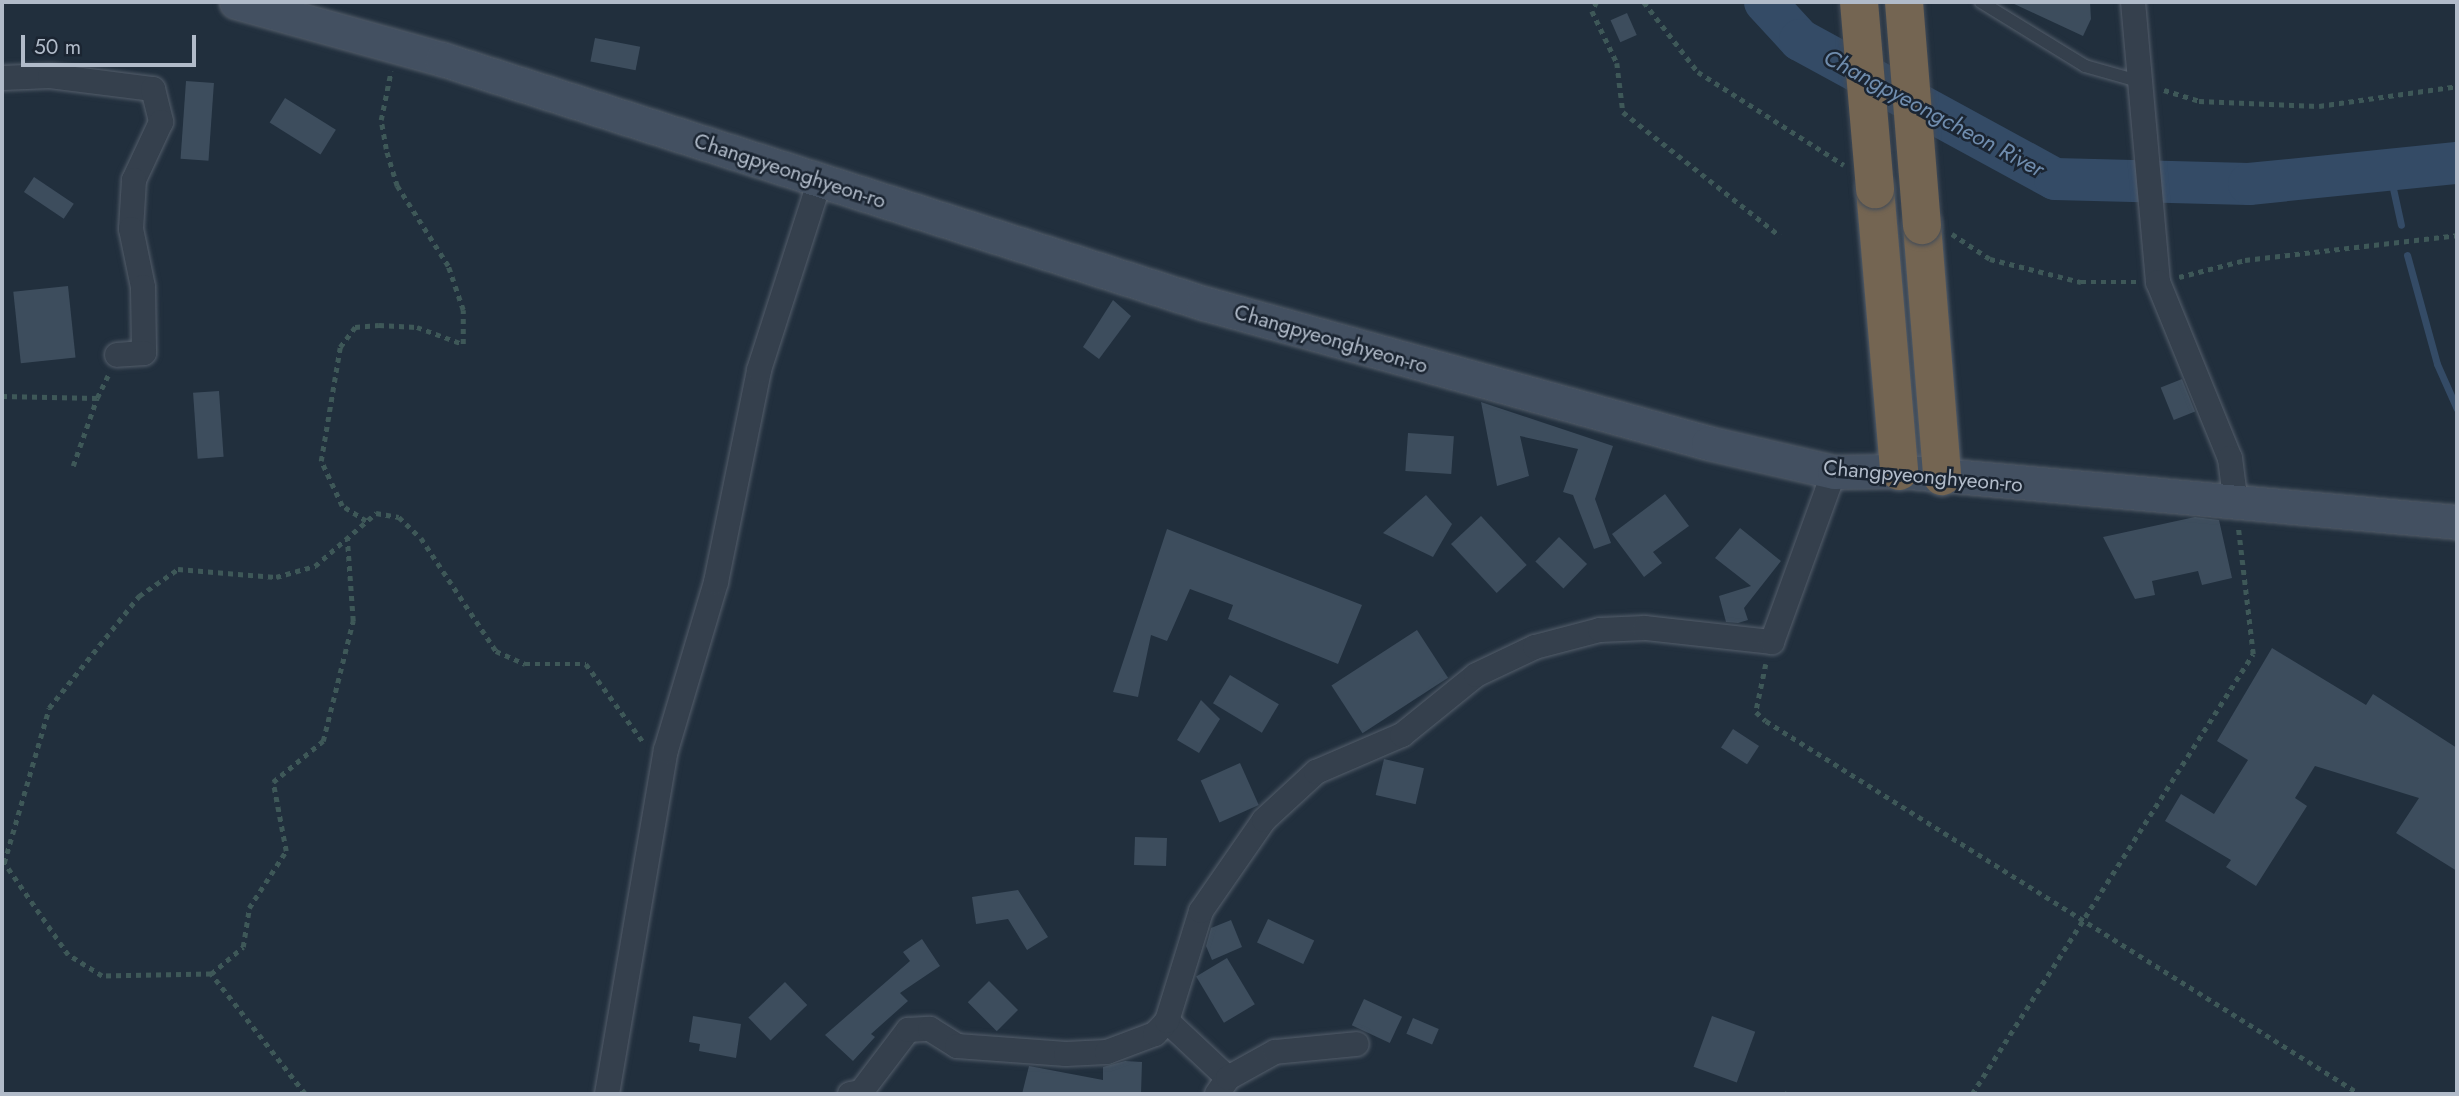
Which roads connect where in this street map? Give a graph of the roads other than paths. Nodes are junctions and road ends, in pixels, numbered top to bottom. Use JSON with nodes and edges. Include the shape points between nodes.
{"nodes":[{"id":1,"x":236,"y":2,"type":"edge"},
{"id":2,"x":1859,"y":2,"type":"edge"},
{"id":3,"x":1904,"y":2,"type":"edge"},
{"id":4,"x":1981,"y":2,"type":"edge"},
{"id":5,"x":2133,"y":2,"type":"edge"},
{"id":6,"x":2,"y":78,"type":"edge"},
{"id":7,"x":2138,"y":82,"type":"junction"},
{"id":8,"x":820,"y":180,"type":"junction"},
{"id":9,"x":117,"y":355,"type":"road end"},
{"id":10,"x":1899,"y":471,"type":"junction"},
{"id":11,"x":1834,"y":472,"type":"junction"},
{"id":12,"x":1942,"y":476,"type":"junction"},
{"id":13,"x":2236,"y":505,"type":"junction"},
{"id":14,"x":2457,"y":522,"type":"edge"},
{"id":15,"x":1167,"y":1021,"type":"junction"},
{"id":16,"x":1357,"y":1044,"type":"dead end"},
{"id":17,"x":1222,"y":1086,"type":"edge"},
{"id":18,"x":607,"y":1094,"type":"edge"},
{"id":19,"x":850,"y":1094,"type":"edge"}],
"edges":[{"from":1,"to":8,"type":"main road","name":"Changpyeonghyeon-ro","via":[[397,47]]},
{"from":2,"to":10,"type":"highway","bridge":true},
{"from":3,"to":12,"type":"highway","bridge":true},
{"from":4,"to":7,"type":"lane","via":[[2085,66]]},
{"from":5,"to":7,"type":"street"},
{"from":6,"to":9,"type":"street","via":[[50,76],[153,89],[162,122],[134,180],[131,229],[143,287],[144,353]]},
{"from":7,"to":13,"type":"street","via":[[2158,273],[2231,458]]},
{"from":8,"to":11,"type":"main road","name":"Changpyeonghyeon-ro","via":[[1373,352]]},
{"from":8,"to":18,"type":"street","via":[[759,370],[716,582],[663,765]]},
{"from":10,"to":11,"type":"main road","name":"Changpyeonghyeon-ro"},
{"from":10,"to":12,"type":"main road","name":"Changpyeonghyeon-ro"},
{"from":11,"to":15,"type":"street","via":[[1772,642],[1645,628],[1600,630],[1535,647],[1476,675],[1402,735],[1316,772],[1264,820],[1201,911]]},
{"from":12,"to":13,"type":"main road","name":"Changpyeonghyeon-ro"},
{"from":13,"to":14,"type":"main road","name":"Changpyeonghyeon-ro"},
{"from":15,"to":17,"type":"street"},
{"from":15,"to":19,"type":"street","via":[[1155,1034],[1107,1052],[1066,1055],[957,1046],[930,1029],[908,1030],[861,1091]]},
{"from":16,"to":17,"type":"street","via":[[1275,1052]]}]}
